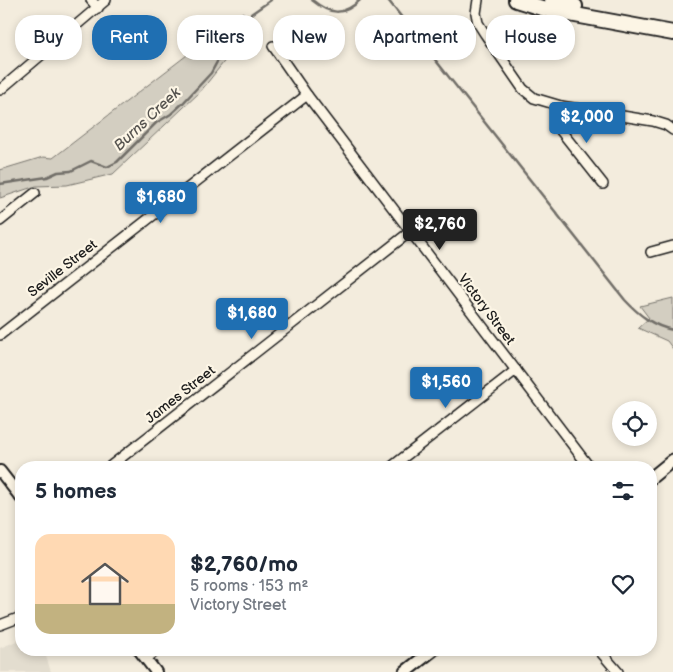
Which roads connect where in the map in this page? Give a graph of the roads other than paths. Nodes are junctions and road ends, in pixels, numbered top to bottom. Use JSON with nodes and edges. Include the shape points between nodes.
{"nodes":[{"id":1,"x":91,"y":0,"type":"edge"},
{"id":2,"x":106,"y":0,"type":"edge"},
{"id":3,"x":478,"y":0,"type":"edge"},
{"id":4,"x":516,"y":0,"type":"edge"},
{"id":5,"x":552,"y":0,"type":"edge"},
{"id":6,"x":98,"y":8,"type":"junction"},
{"id":7,"x":673,"y":24,"type":"edge"},
{"id":8,"x":673,"y":33,"type":"edge"},
{"id":9,"x":283,"y":60,"type":"edge"},
{"id":10,"x":0,"y":90,"type":"edge"},
{"id":11,"x":308,"y":95,"type":"junction"},
{"id":12,"x":561,"y":106,"type":"junction"},
{"id":13,"x":673,"y":130,"type":"edge"},
{"id":14,"x":603,"y":184,"type":"dead end"},
{"id":15,"x":35,"y":193,"type":"dead end"},
{"id":16,"x":0,"y":221,"type":"edge"},
{"id":17,"x":411,"y":231,"type":"junction"},
{"id":18,"x":673,"y":246,"type":"edge"},
{"id":19,"x":651,"y":252,"type":"dead end"},
{"id":20,"x":0,"y":335,"type":"edge"},
{"id":21,"x":516,"y":370,"type":"junction"},
{"id":22,"x":673,"y":460,"type":"edge"},
{"id":23,"x":117,"y":461,"type":"edge"},
{"id":24,"x":399,"y":461,"type":"edge"},
{"id":25,"x":585,"y":461,"type":"edge"},
{"id":26,"x":0,"y":471,"type":"edge"},
{"id":27,"x":657,"y":473,"type":"edge"},
{"id":28,"x":15,"y":490,"type":"edge"},
{"id":29,"x":15,"y":619,"type":"edge"},
{"id":30,"x":0,"y":625,"type":"edge"},
{"id":31,"x":144,"y":656,"type":"edge"},
{"id":32,"x":150,"y":656,"type":"edge"},
{"id":33,"x":425,"y":656,"type":"edge"},
{"id":34,"x":604,"y":656,"type":"edge"},
{"id":35,"x":146,"y":659,"type":"junction"},
{"id":36,"x":156,"y":672,"type":"edge"},
{"id":37,"x":405,"y":672,"type":"edge"},
{"id":38,"x":618,"y":672,"type":"edge"}],
"edges":[{"from":1,"to":6,"type":"street"},
{"from":2,"to":6,"type":"street"},
{"from":3,"to":12,"type":"street","via":[[478,23],[523,89],[534,98]]},
{"from":4,"to":8,"type":"main road","via":[[548,10]]},
{"from":5,"to":7,"type":"main road"},
{"from":6,"to":10,"type":"street"},
{"from":9,"to":11,"type":"street","name":"Victory Street"},
{"from":11,"to":17,"type":"street","name":"Victory Street"},
{"from":11,"to":20,"type":"street","name":"Seville Street"},
{"from":12,"to":13,"type":"street","via":[[654,121]]},
{"from":12,"to":14,"type":"street","via":[[558,121],[561,131]]},
{"from":15,"to":16,"type":"street"},
{"from":17,"to":21,"type":"street","name":"Victory Street"},
{"from":17,"to":23,"type":"street","name":"James Street"},
{"from":18,"to":19,"type":"street"},
{"from":21,"to":24,"type":"street"},
{"from":21,"to":25,"type":"street","name":"Victory Street"},
{"from":22,"to":27,"type":"main road"},
{"from":26,"to":28,"type":"street"},
{"from":29,"to":30,"type":"street"},
{"from":31,"to":35,"type":"street"},
{"from":32,"to":35,"type":"street"},
{"from":33,"to":37,"type":"main road"},
{"from":34,"to":38,"type":"street"},
{"from":35,"to":36,"type":"street"}]}
